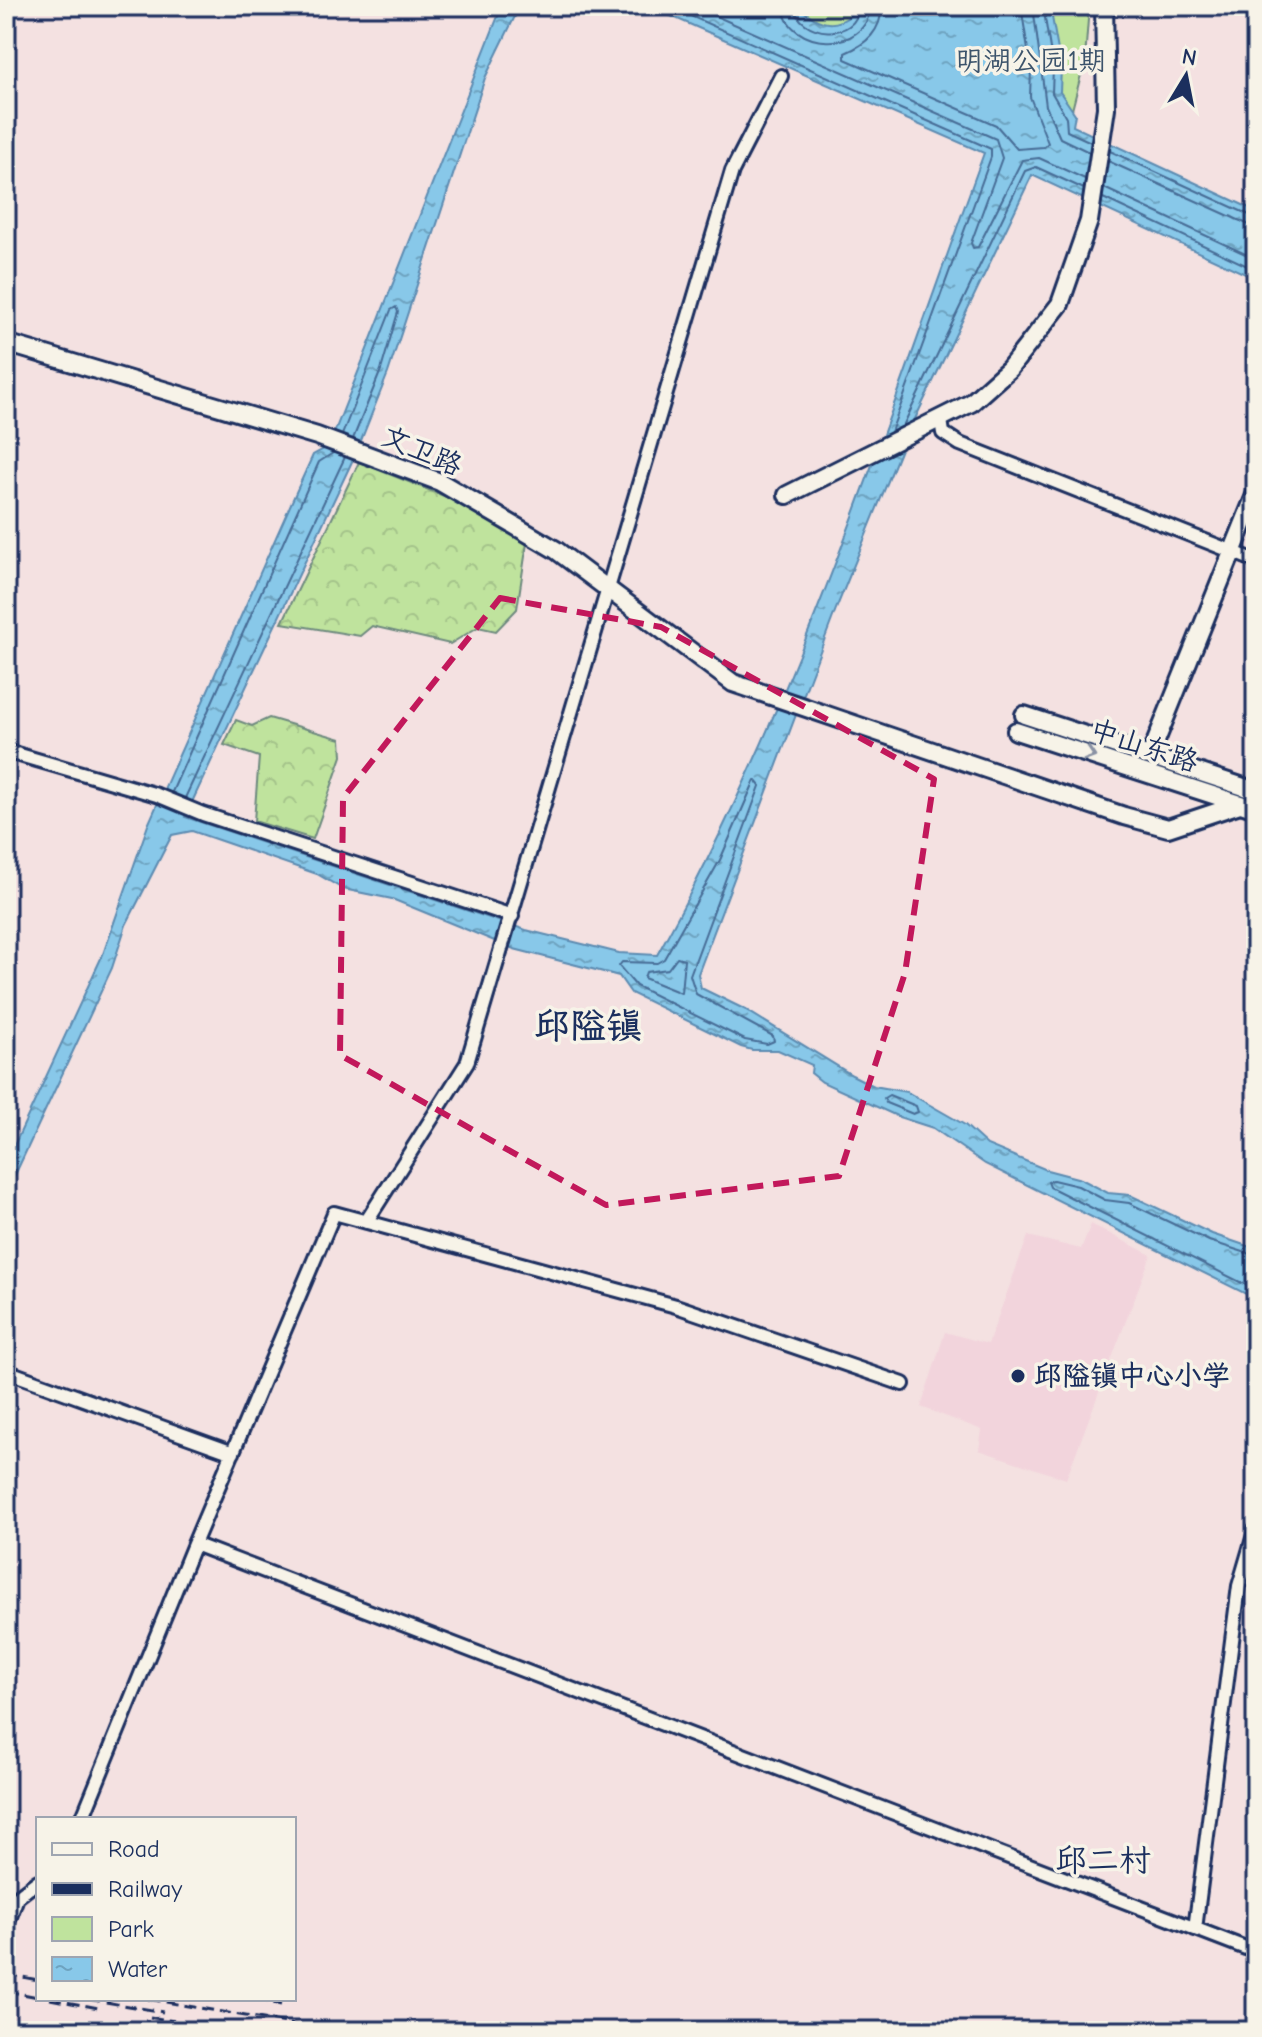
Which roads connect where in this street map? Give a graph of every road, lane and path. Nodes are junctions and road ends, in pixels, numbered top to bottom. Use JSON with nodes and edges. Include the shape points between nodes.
{"nodes":[{"id":1,"x":1104,"y":6,"type":"edge"},
{"id":2,"x":781,"y":76,"type":"dead end"},
{"id":3,"x":6,"y":343,"type":"edge"},
{"id":4,"x":941,"y":420,"type":"junction"},
{"id":5,"x":1256,"y":493,"type":"edge"},
{"id":6,"x":787,"y":495,"type":"dead end"},
{"id":7,"x":1233,"y":551,"type":"junction"},
{"id":8,"x":1256,"y":561,"type":"edge"},
{"id":9,"x":1024,"y":715,"type":"dead end"},
{"id":10,"x":1016,"y":731,"type":"dead end"},
{"id":11,"x":6,"y":751,"type":"edge"},
{"id":12,"x":1150,"y":756,"type":"junction"},
{"id":13,"x":1256,"y":791,"type":"edge"},
{"id":14,"x":1248,"y":807,"type":"edge"},
{"id":15,"x":512,"y":916,"type":"junction"},
{"id":16,"x":366,"y":1222,"type":"junction"},
{"id":17,"x":6,"y":1371,"type":"edge"},
{"id":18,"x":903,"y":1384,"type":"dead end"},
{"id":19,"x":233,"y":1453,"type":"junction"},
{"id":20,"x":1256,"y":1528,"type":"edge"},
{"id":21,"x":194,"y":1544,"type":"junction"},
{"id":22,"x":83,"y":1817,"type":"edge"},
{"id":23,"x":36,"y":1883,"type":"edge"},
{"id":24,"x":6,"y":1928,"type":"edge"},
{"id":25,"x":1195,"y":1929,"type":"junction"},
{"id":26,"x":1256,"y":1952,"type":"edge"}],
"edges":[{"from":1,"to":4,"type":"street","via":[[1106,108],[1089,221],[1060,304],[1009,369],[971,403]]},
{"from":2,"to":15,"type":"street","via":[[732,171]]},
{"from":3,"to":14,"type":"street","name":"文卫路","via":[[317,436],[440,482],[556,550],[733,683],[773,698],[1168,828]]},
{"from":4,"to":6,"type":"street"},
{"from":4,"to":7,"type":"street","via":[[943,433],[960,444]]},
{"from":5,"to":7,"type":"street"},
{"from":7,"to":8,"type":"street"},
{"from":7,"to":12,"type":"street"},
{"from":9,"to":12,"type":"street","name":"中山东路"},
{"from":10,"to":14,"type":"street","name":"中山东路","one_way":true},
{"from":11,"to":15,"type":"street","via":[[157,795]]},
{"from":12,"to":13,"type":"street","name":"中山东路"},
{"from":15,"to":16,"type":"street","via":[[467,1063]]},
{"from":16,"to":18,"type":"street","via":[[676,1306]]},
{"from":16,"to":19,"type":"street","via":[[334,1213]]},
{"from":17,"to":19,"type":"street"},
{"from":19,"to":21,"type":"street"},
{"from":20,"to":25,"type":"street","via":[[1239,1586]]},
{"from":21,"to":22,"type":"street"},
{"from":21,"to":25,"type":"street"},
{"from":23,"to":24,"type":"street","via":[[17,1897]]},
{"from":25,"to":26,"type":"street"}]}
